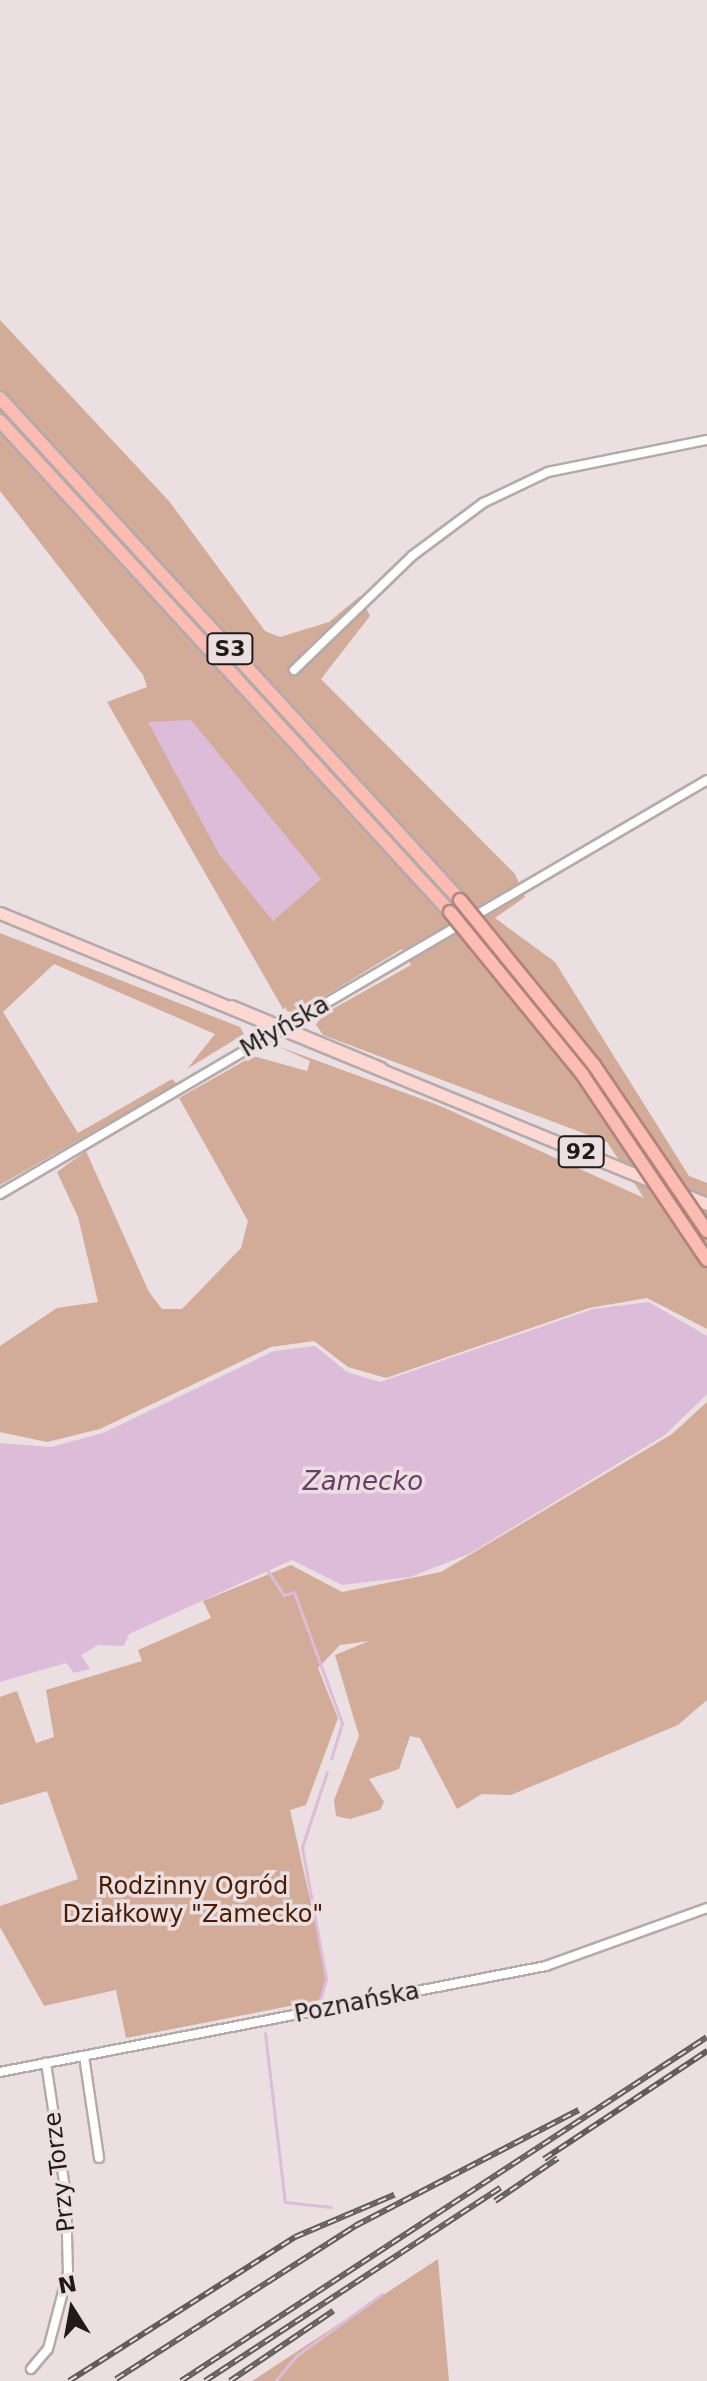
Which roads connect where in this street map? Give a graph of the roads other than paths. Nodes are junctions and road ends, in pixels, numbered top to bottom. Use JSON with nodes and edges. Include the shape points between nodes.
{"nodes":[{"id":1,"x":0,"y":398,"type":"edge"},
{"id":2,"x":0,"y":421,"type":"edge"},
{"id":3,"x":707,"y":440,"type":"edge"},
{"id":4,"x":294,"y":670,"type":"dead end"},
{"id":5,"x":707,"y":780,"type":"edge"},
{"id":6,"x":0,"y":913,"type":"edge"},
{"id":7,"x":282,"y":1029,"type":"junction"},
{"id":8,"x":0,"y":1194,"type":"edge"},
{"id":9,"x":707,"y":1204,"type":"edge"},
{"id":10,"x":707,"y":1231,"type":"edge"},
{"id":11,"x":707,"y":1260,"type":"edge"},
{"id":12,"x":707,"y":1908,"type":"edge"},
{"id":13,"x":84,"y":2056,"type":"junction"},
{"id":14,"x":46,"y":2063,"type":"junction"},
{"id":15,"x":0,"y":2072,"type":"edge"},
{"id":16,"x":99,"y":2158,"type":"dead end"},
{"id":17,"x":31,"y":2369,"type":"dead end"}],
"edges":[{"from":1,"to":10,"type":"highway","number":"S3","bridge":true,"via":[[460,900],[594,1065]]},
{"from":2,"to":11,"type":"highway","number":"S3","bridge":true,"via":[[450,912],[607,1109]]},
{"from":3,"to":4,"type":"street","via":[[548,472],[483,503],[412,556]]},
{"from":5,"to":7,"type":"street","name":"Młyńska"},
{"from":6,"to":7,"type":"main road","number":"92"},
{"from":7,"to":8,"type":"street","name":"Młyńska"},
{"from":7,"to":9,"type":"main road","number":"92"},
{"from":12,"to":13,"type":"street","name":"Poznańska","via":[[546,1966]]},
{"from":13,"to":14,"type":"street","name":"Poznańska"},
{"from":13,"to":16,"type":"street"},
{"from":14,"to":15,"type":"street","name":"Poznańska"},
{"from":14,"to":17,"type":"street","name":"Przy Torze","via":[[66,2195],[68,2273],[48,2349]]}]}
